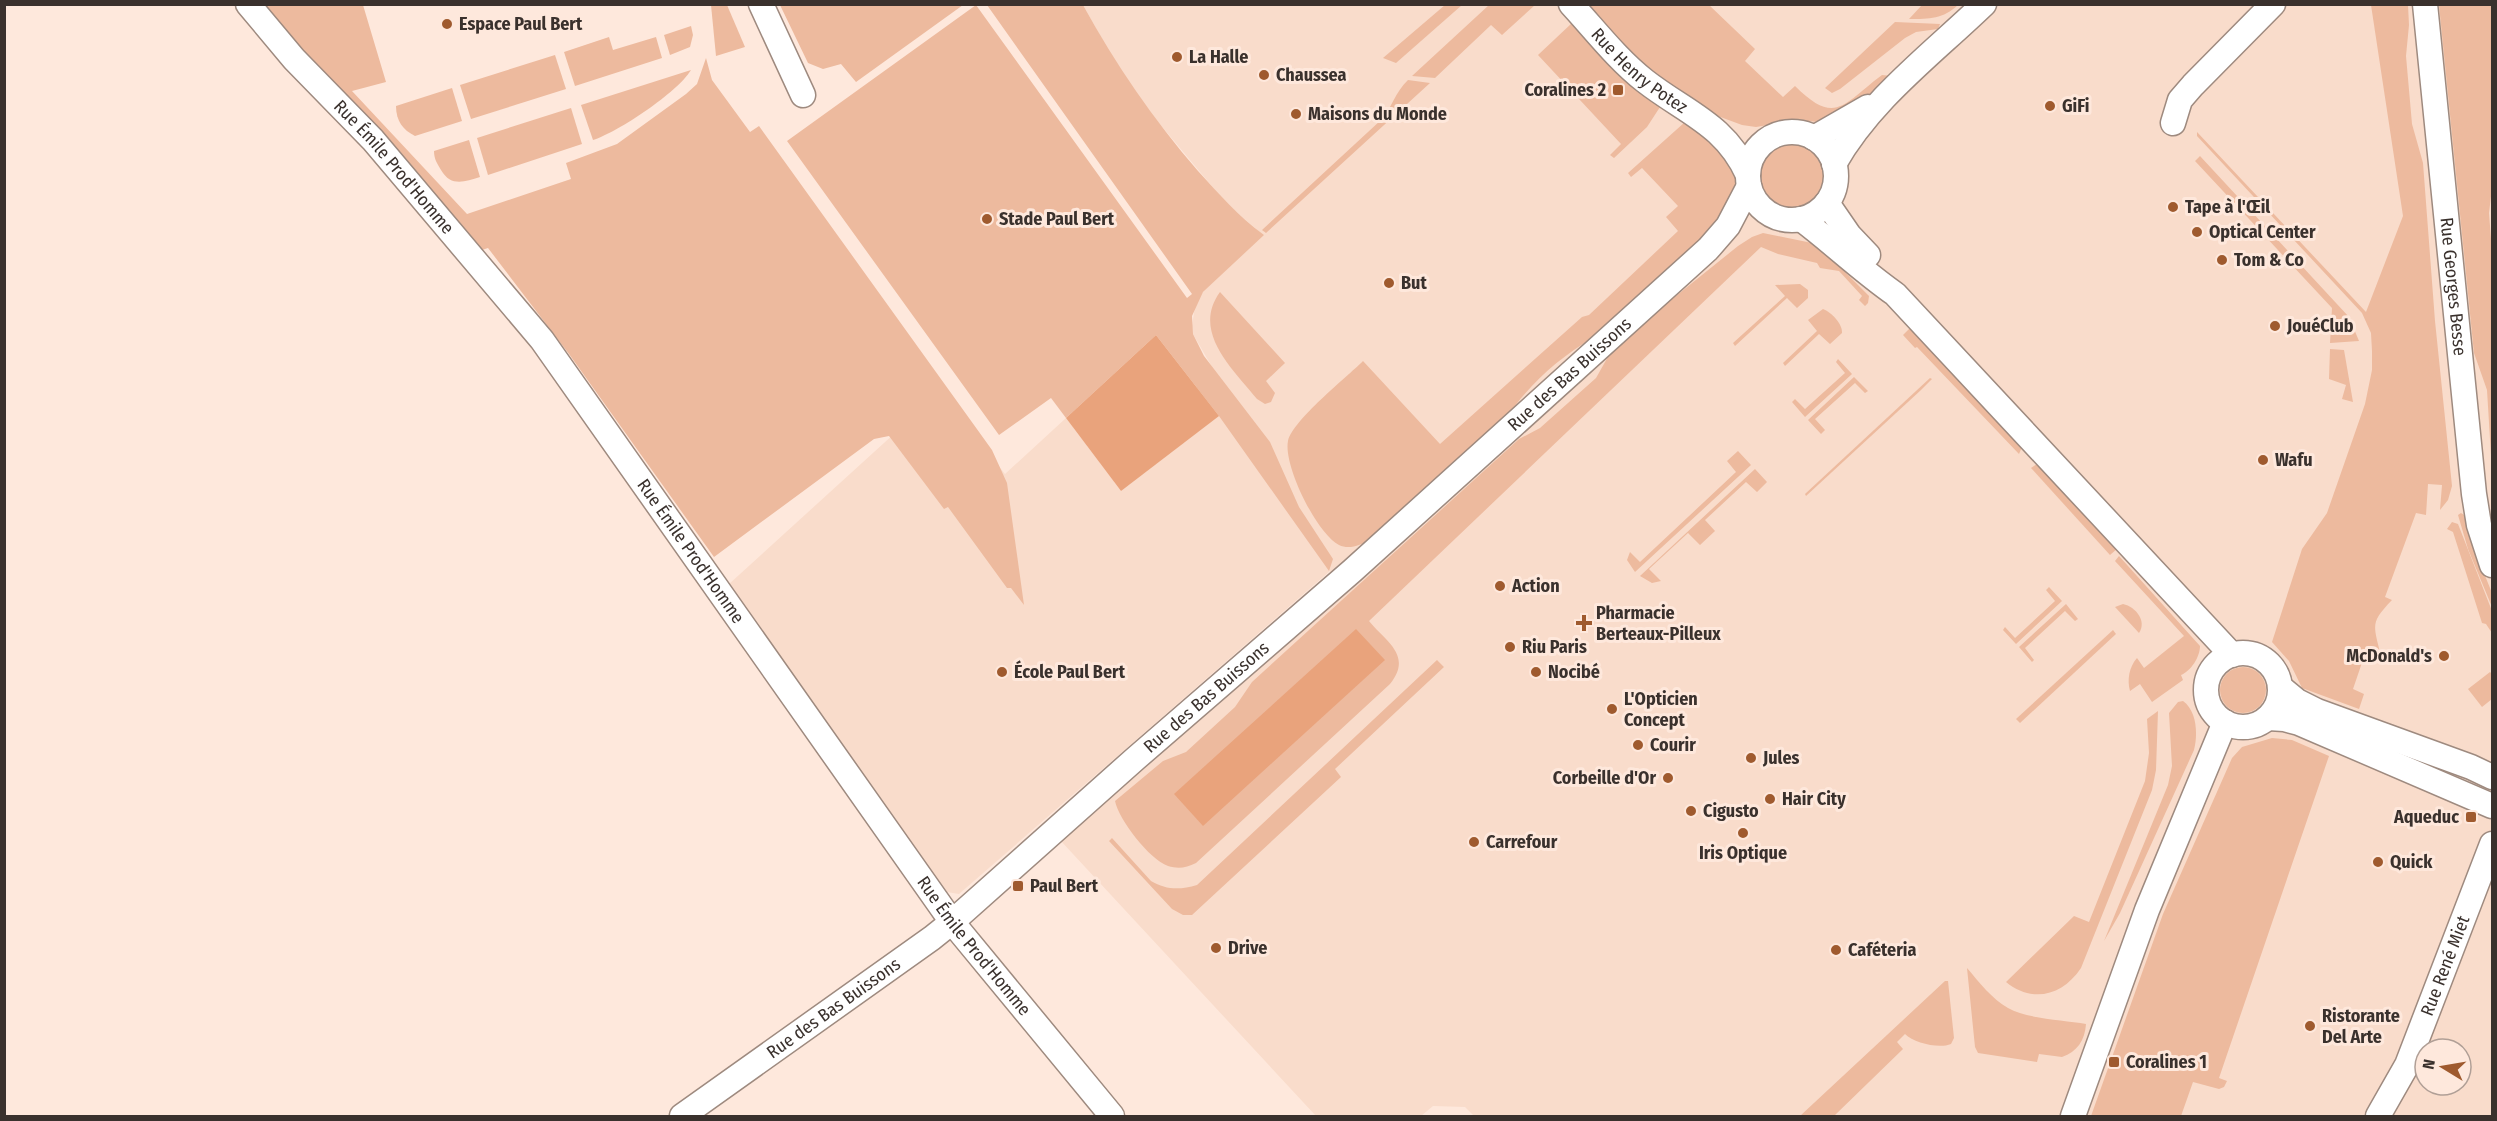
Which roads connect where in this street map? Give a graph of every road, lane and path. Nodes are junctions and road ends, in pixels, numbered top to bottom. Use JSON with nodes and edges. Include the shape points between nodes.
{"nodes":[{"id":1,"x":248,"y":4,"type":"edge"},
{"id":2,"x":761,"y":4,"type":"edge"},
{"id":3,"x":1571,"y":4,"type":"edge"},
{"id":4,"x":1984,"y":4,"type":"edge"},
{"id":5,"x":2273,"y":4,"type":"edge"},
{"id":6,"x":2425,"y":4,"type":"edge"},
{"id":7,"x":1887,"y":93,"type":"junction"},
{"id":8,"x":802,"y":95,"type":"dead end"},
{"id":9,"x":2173,"y":123,"type":"dead end"},
{"id":10,"x":1715,"y":128,"type":"junction"},
{"id":11,"x":1814,"y":138,"type":"junction"},
{"id":12,"x":1768,"y":139,"type":"junction"},
{"id":13,"x":1834,"y":164,"type":"junction"},
{"id":14,"x":1749,"y":180,"type":"junction"},
{"id":15,"x":1827,"y":203,"type":"junction"},
{"id":16,"x":1790,"y":218,"type":"junction"},
{"id":17,"x":1708,"y":249,"type":"junction"},
{"id":18,"x":1895,"y":294,"type":"junction"},
{"id":19,"x":2493,"y":565,"type":"edge"},
{"id":20,"x":2232,"y":655,"type":"junction"},
{"id":21,"x":2280,"y":687,"type":"junction"},
{"id":22,"x":2268,"y":718,"type":"junction"},
{"id":23,"x":2225,"y":722,"type":"junction"},
{"id":24,"x":2493,"y":777,"type":"edge"},
{"id":25,"x":2493,"y":806,"type":"edge"},
{"id":26,"x":2493,"y":844,"type":"edge"},
{"id":27,"x":952,"y":922,"type":"junction"},
{"id":28,"x":682,"y":1116,"type":"edge"},
{"id":29,"x":1112,"y":1116,"type":"edge"},
{"id":30,"x":2073,"y":1116,"type":"edge"},
{"id":31,"x":2378,"y":1116,"type":"edge"}],
"edges":[{"from":1,"to":27,"type":"street","name":"Rue Émile Prod'Homme","via":[[294,60],[373,140],[542,340]]},
{"from":2,"to":8,"type":"street"},
{"from":3,"to":10,"type":"street","name":"Rue Henry Potez","via":[[1644,80]]},
{"from":4,"to":7,"type":"street"},
{"from":5,"to":9,"type":"street","via":[[2180,100]]},
{"from":6,"to":19,"type":"street","name":"Rue Georges Besse","via":[[2474,495],[2479,525]]},
{"from":7,"to":11,"type":"street"},
{"from":7,"to":13,"type":"street","via":[[1854,131]]},
{"from":10,"to":12,"type":"street","name":"Rue Henry Potez"},
{"from":10,"to":14,"type":"street","name":"Rue Henry Potez","via":[[1741,159]]},
{"from":11,"to":12,"type":"street","via":[[1791,132]]},
{"from":11,"to":13,"type":"street","via":[[1827,149]]},
{"from":12,"to":14,"type":"street","via":[[1754,155]]},
{"from":13,"to":15,"type":"street","via":[[1835,184]]},
{"from":14,"to":16,"type":"street","via":[[1760,205]]},
{"from":14,"to":17,"type":"street","name":"Rue des Bas Buissons","via":[[1728,226]]},
{"from":15,"to":16,"type":"street","via":[[1815,213]]},
{"from":15,"to":18,"type":"street"},
{"from":16,"to":17,"type":"street","name":"Rue des Bas Buissons","via":[[1765,218]]},
{"from":16,"to":18,"type":"street","via":[[1837,246]]},
{"from":17,"to":27,"type":"street","name":"Rue des Bas Buissons","via":[[1352,571]]},
{"from":18,"to":20,"type":"street"},
{"from":20,"to":21,"type":"street","via":[[2258,656],[2274,670]]},
{"from":20,"to":23,"type":"street","via":[[2213,668],[2206,684],[2208,704]]},
{"from":21,"to":22,"type":"street","via":[[2278,703]]},
{"from":21,"to":24,"type":"street","via":[[2310,708]]},
{"from":22,"to":23,"type":"street","via":[[2244,727]]},
{"from":22,"to":25,"type":"street","via":[[2299,723]]},
{"from":23,"to":30,"type":"street","via":[[2147,910]]},
{"from":26,"to":31,"type":"street","name":"Rue René Miet","via":[[2407,1065]]},
{"from":27,"to":28,"type":"street","name":"Rue des Bas Buissons"},
{"from":27,"to":29,"type":"street","name":"Rue Émile Prod'Homme"}]}
